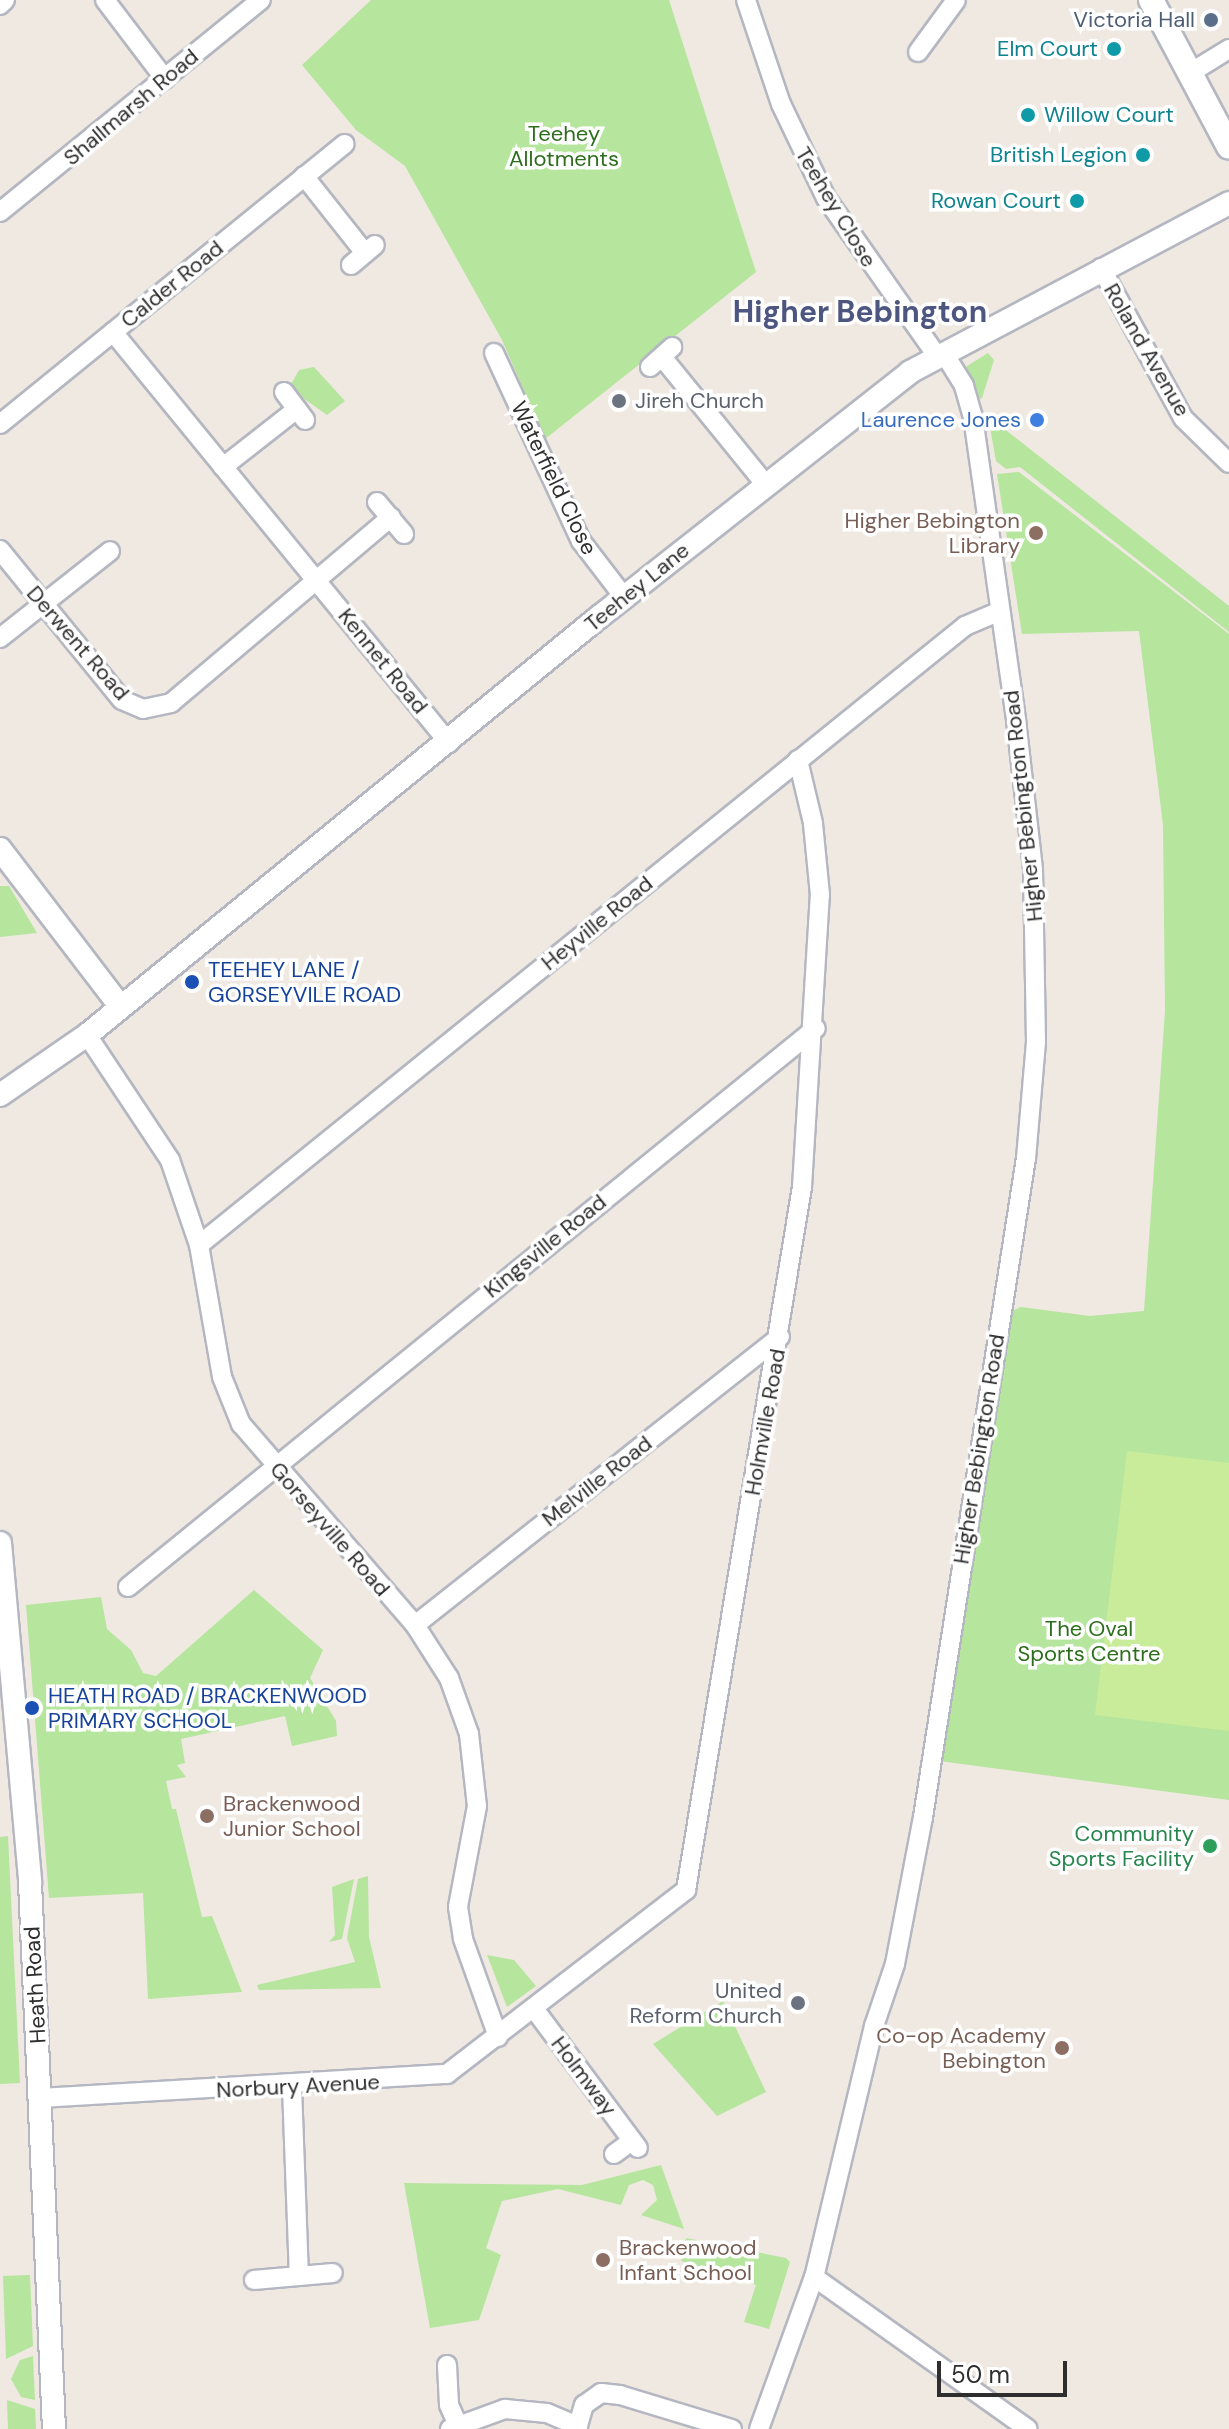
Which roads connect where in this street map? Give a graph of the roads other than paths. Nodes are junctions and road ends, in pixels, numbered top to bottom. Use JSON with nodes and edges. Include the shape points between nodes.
{"nodes":[{"id":1,"x":5,"y":0,"type":"edge"},
{"id":2,"x":105,"y":0,"type":"edge"},
{"id":3,"x":261,"y":0,"type":"edge"},
{"id":4,"x":746,"y":0,"type":"edge"},
{"id":5,"x":956,"y":0,"type":"edge"},
{"id":6,"x":1151,"y":0,"type":"edge"},
{"id":7,"x":0,"y":5,"type":"edge"},
{"id":8,"x":1229,"y":49,"type":"edge"},
{"id":9,"x":918,"y":52,"type":"dead end"},
{"id":10,"x":1190,"y":73,"type":"junction"},
{"id":11,"x":165,"y":79,"type":"junction"},
{"id":12,"x":344,"y":144,"type":"dead end"},
{"id":13,"x":1229,"y":147,"type":"edge"},
{"id":14,"x":304,"y":176,"type":"junction"},
{"id":15,"x":1229,"y":203,"type":"edge"},
{"id":16,"x":0,"y":212,"type":"edge"},
{"id":17,"x":364,"y":254,"type":"dead end"},
{"id":18,"x":1101,"y":268,"type":"junction"},
{"id":19,"x":113,"y":332,"type":"junction"},
{"id":20,"x":494,"y":353,"type":"dead end"},
{"id":21,"x":941,"y":356,"type":"junction"},
{"id":22,"x":661,"y":357,"type":"dead end"},
{"id":23,"x":284,"y":392,"type":"dead end"},
{"id":24,"x":0,"y":424,"type":"edge"},
{"id":25,"x":1229,"y":463,"type":"edge"},
{"id":26,"x":223,"y":467,"type":"junction"},
{"id":27,"x":766,"y":485,"type":"junction"},
{"id":28,"x":377,"y":502,"type":"dead end"},
{"id":29,"x":391,"y":517,"type":"junction"},
{"id":30,"x":404,"y":534,"type":"dead end"},
{"id":31,"x":0,"y":550,"type":"edge"},
{"id":32,"x":110,"y":552,"type":"dead end"},
{"id":33,"x":317,"y":579,"type":"junction"},
{"id":34,"x":624,"y":597,"type":"junction"},
{"id":35,"x":42,"y":604,"type":"junction"},
{"id":36,"x":1000,"y":611,"type":"junction"},
{"id":37,"x":0,"y":638,"type":"edge"},
{"id":38,"x":449,"y":743,"type":"junction"},
{"id":39,"x":798,"y":760,"type":"junction"},
{"id":40,"x":0,"y":849,"type":"edge"},
{"id":41,"x":121,"y":1007,"type":"junction"},
{"id":42,"x":816,"y":1028,"type":"junction"},
{"id":43,"x":87,"y":1035,"type":"junction"},
{"id":44,"x":0,"y":1095,"type":"edge"},
{"id":45,"x":199,"y":1245,"type":"junction"},
{"id":46,"x":780,"y":1337,"type":"junction"},
{"id":47,"x":274,"y":1465,"type":"junction"},
{"id":48,"x":0,"y":1543,"type":"edge"},
{"id":49,"x":128,"y":1587,"type":"dead end"},
{"id":50,"x":415,"y":1625,"type":"junction"},
{"id":51,"x":535,"y":2010,"type":"junction"},
{"id":52,"x":498,"y":2037,"type":"junction"},
{"id":53,"x":292,"y":2087,"type":"junction"},
{"id":54,"x":41,"y":2098,"type":"junction"},
{"id":55,"x":614,"y":2154,"type":"dead end"},
{"id":56,"x":333,"y":2273,"type":"dead end"},
{"id":57,"x":299,"y":2276,"type":"junction"},
{"id":58,"x":814,"y":2277,"type":"junction"},
{"id":59,"x":254,"y":2280,"type":"dead end"},
{"id":60,"x":442,"y":2377,"type":"dead end"},
{"id":61,"x":454,"y":2427,"type":"edge"},
{"id":62,"x":577,"y":2428,"type":"edge"},
{"id":63,"x":760,"y":2428,"type":"edge"},
{"id":64,"x":54,"y":2429,"type":"edge"},
{"id":65,"x":732,"y":2429,"type":"edge"},
{"id":66,"x":1028,"y":2429,"type":"edge"}],
"edges":[{"from":1,"to":7,"type":"street"},
{"from":2,"to":11,"type":"street"},
{"from":3,"to":11,"type":"street","name":"Shallmarsh Road"},
{"from":4,"to":21,"type":"street","name":"Teehey Close","via":[[781,104],[826,198]]},
{"from":5,"to":9,"type":"street"},
{"from":6,"to":10,"type":"main road"},
{"from":8,"to":10,"type":"street"},
{"from":10,"to":13,"type":"main road"},
{"from":11,"to":16,"type":"street","name":"Shallmarsh Road"},
{"from":12,"to":14,"type":"street","name":"Calder Road"},
{"from":14,"to":17,"type":"street"},
{"from":14,"to":19,"type":"street","name":"Calder Road"},
{"from":15,"to":18,"type":"street","name":"Teehey Lane"},
{"from":18,"to":21,"type":"street","name":"Teehey Lane"},
{"from":18,"to":25,"type":"street","name":"Roland Avenue","via":[[1183,418]]},
{"from":19,"to":24,"type":"street","name":"Calder Road"},
{"from":19,"to":26,"type":"street","name":"Kennet Road"},
{"from":20,"to":34,"type":"street","name":"Waterfield Close","via":[[581,541]]},
{"from":21,"to":27,"type":"street","name":"Teehey Lane"},
{"from":21,"to":36,"type":"street","name":"Higher Bebington Road","via":[[964,386],[973,417]]},
{"from":22,"to":27,"type":"street"},
{"from":23,"to":26,"type":"street","via":[[301,415]]},
{"from":26,"to":33,"type":"street","name":"Kennet Road"},
{"from":27,"to":34,"type":"street","name":"Teehey Lane"},
{"from":28,"to":29,"type":"street"},
{"from":29,"to":30,"type":"street"},
{"from":29,"to":33,"type":"street"},
{"from":31,"to":35,"type":"street","name":"Derwent Road"},
{"from":32,"to":35,"type":"street"},
{"from":33,"to":35,"type":"street","name":"Derwent Road","via":[[171,703],[143,709],[122,700]]},
{"from":33,"to":38,"type":"street","name":"Kennet Road"},
{"from":34,"to":38,"type":"street","name":"Teehey Lane"},
{"from":35,"to":37,"type":"street"},
{"from":36,"to":39,"type":"street","name":"Heyville Road","via":[[965,626]]},
{"from":36,"to":58,"type":"street","name":"Higher Bebington Road","via":[[1033,870],[1037,943],[1036,1042],[1026,1158],[895,1964],[874,2026]]},
{"from":38,"to":41,"type":"street","name":"Teehey Lane"},
{"from":39,"to":42,"type":"street","name":"Holmville Road","via":[[813,823],[820,895]]},
{"from":39,"to":45,"type":"street","name":"Heyville Road"},
{"from":40,"to":41,"type":"street"},
{"from":41,"to":43,"type":"street","name":"Teehey Lane"},
{"from":42,"to":46,"type":"street","name":"Holmville Road","via":[[801,1203]]},
{"from":42,"to":47,"type":"street","name":"Kingsville Road"},
{"from":43,"to":44,"type":"street"},
{"from":43,"to":45,"type":"street","name":"Gorseyville Road","via":[[170,1160]]},
{"from":45,"to":47,"type":"street","name":"Gorseyville Road","via":[[230,1400],[241,1424]]},
{"from":46,"to":50,"type":"street","name":"Melville Road"},
{"from":46,"to":51,"type":"street","name":"Holmville Road","via":[[686,1890]]},
{"from":47,"to":49,"type":"street","name":"Kingsville Road"},
{"from":47,"to":50,"type":"street","name":"Gorseyville Road"},
{"from":48,"to":54,"type":"street","name":"Heath Road","via":[[30,1882]]},
{"from":50,"to":52,"type":"street","name":"Gorseyville Road","via":[[449,1678],[469,1734],[476,1833],[458,1907],[463,1939]]},
{"from":51,"to":52,"type":"street","name":"Norbury Avenue"},
{"from":51,"to":55,"type":"street","name":"Holmway","via":[[635,2144]]},
{"from":52,"to":53,"type":"street","name":"Norbury Avenue","via":[[447,2074],[428,2079]]},
{"from":53,"to":54,"type":"street","name":"Norbury Avenue"},
{"from":53,"to":57,"type":"street"},
{"from":54,"to":64,"type":"street","name":"Heath Road"},
{"from":56,"to":57,"type":"street"},
{"from":57,"to":59,"type":"street"},
{"from":58,"to":63,"type":"street","name":"Higher Bebington Road"},
{"from":58,"to":66,"type":"street"},
{"from":60,"to":61,"type":"street"},
{"from":61,"to":62,"type":"street","via":[[505,2409],[547,2413]]},
{"from":62,"to":65,"type":"street","via":[[584,2405],[601,2393]]}]}
